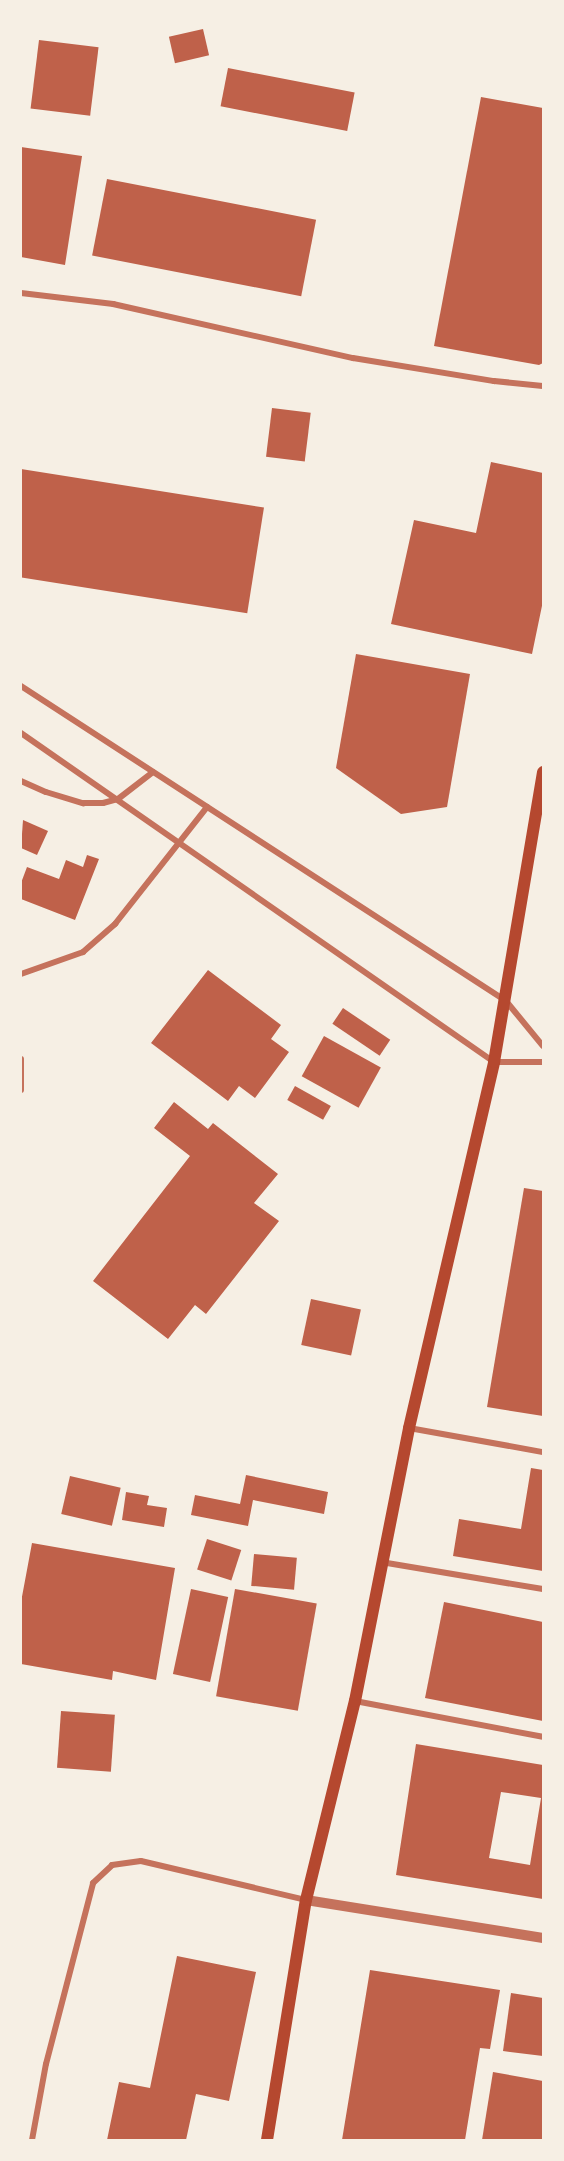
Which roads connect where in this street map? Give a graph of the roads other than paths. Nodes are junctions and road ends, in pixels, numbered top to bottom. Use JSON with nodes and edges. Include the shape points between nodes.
{"nodes":[{"id":1,"x":21,"y":293,"type":"edge"},
{"id":2,"x":543,"y":386,"type":"edge"},
{"id":3,"x":21,"y":686,"type":"edge"},
{"id":4,"x":21,"y":733,"type":"edge"},
{"id":5,"x":153,"y":772,"type":"junction"},
{"id":6,"x":543,"y":772,"type":"edge"},
{"id":7,"x":21,"y":781,"type":"edge"},
{"id":8,"x":117,"y":799,"type":"junction"},
{"id":9,"x":207,"y":807,"type":"junction"},
{"id":10,"x":179,"y":842,"type":"junction"},
{"id":11,"x":21,"y":974,"type":"edge"},
{"id":12,"x":506,"y":1001,"type":"junction"},
{"id":13,"x":543,"y":1046,"type":"edge"},
{"id":14,"x":21,"y":1059,"type":"edge"},
{"id":15,"x":494,"y":1062,"type":"junction"},
{"id":16,"x":543,"y":1062,"type":"edge"},
{"id":17,"x":21,"y":1090,"type":"edge"},
{"id":18,"x":409,"y":1428,"type":"junction"},
{"id":19,"x":543,"y":1452,"type":"edge"},
{"id":20,"x":381,"y":1562,"type":"junction"},
{"id":21,"x":543,"y":1589,"type":"edge"},
{"id":22,"x":355,"y":1701,"type":"junction"},
{"id":23,"x":543,"y":1737,"type":"edge"},
{"id":24,"x":306,"y":1900,"type":"junction"},
{"id":25,"x":543,"y":1938,"type":"edge"},
{"id":26,"x":32,"y":2140,"type":"edge"},
{"id":27,"x":267,"y":2140,"type":"edge"}],
"edges":[{"from":1,"to":2,"type":"street","via":[[112,304],[352,358]]},
{"from":3,"to":5,"type":"street"},
{"from":4,"to":8,"type":"street"},
{"from":5,"to":8,"type":"street"},
{"from":5,"to":9,"type":"street"},
{"from":6,"to":12,"type":"main road"},
{"from":7,"to":8,"type":"street","via":[[83,803]]},
{"from":8,"to":10,"type":"street"},
{"from":9,"to":10,"type":"street"},
{"from":9,"to":12,"type":"street"},
{"from":10,"to":11,"type":"street","via":[[115,924],[83,952]]},
{"from":10,"to":15,"type":"street"},
{"from":12,"to":13,"type":"street"},
{"from":12,"to":15,"type":"main road"},
{"from":14,"to":17,"type":"street"},
{"from":15,"to":16,"type":"street"},
{"from":15,"to":18,"type":"main road"},
{"from":18,"to":19,"type":"street"},
{"from":18,"to":20,"type":"main road"},
{"from":20,"to":21,"type":"street"},
{"from":20,"to":22,"type":"main road"},
{"from":22,"to":23,"type":"street"},
{"from":22,"to":24,"type":"main road"},
{"from":24,"to":25,"type":"street"},
{"from":24,"to":26,"type":"street","via":[[141,1861],[112,1866],[93,1883],[46,2064]]},
{"from":24,"to":27,"type":"main road"}]}
